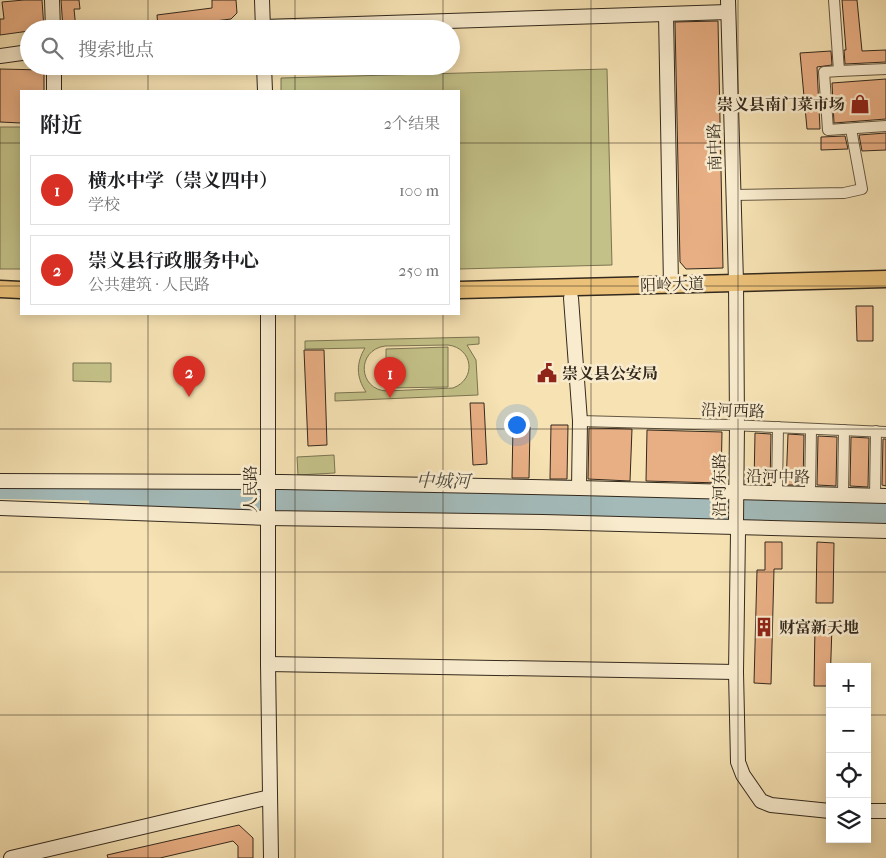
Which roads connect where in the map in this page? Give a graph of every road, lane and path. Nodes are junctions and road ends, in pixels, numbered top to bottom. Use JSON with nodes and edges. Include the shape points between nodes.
{"nodes":[{"id":1,"x":52,"y":0,"type":"edge"},
{"id":2,"x":262,"y":0,"type":"edge"},
{"id":3,"x":834,"y":0,"type":"edge"},
{"id":4,"x":728,"y":6,"type":"edge"},
{"id":5,"x":666,"y":14,"type":"junction"},
{"id":6,"x":53,"y":20,"type":"edge"},
{"id":7,"x":263,"y":20,"type":"edge"},
{"id":8,"x":460,"y":21,"type":"edge"},
{"id":9,"x":20,"y":53,"type":"edge"},
{"id":10,"x":0,"y":56,"type":"edge"},
{"id":11,"x":886,"y":69,"type":"edge"},
{"id":12,"x":839,"y":71,"type":"junction"},
{"id":13,"x":54,"y":75,"type":"edge"},
{"id":14,"x":264,"y":75,"type":"edge"},
{"id":15,"x":54,"y":90,"type":"edge"},
{"id":16,"x":265,"y":90,"type":"edge"},
{"id":17,"x":886,"y":126,"type":"edge"},
{"id":18,"x":851,"y":129,"type":"junction"},
{"id":19,"x":733,"y":195,"type":"junction"},
{"id":20,"x":886,"y":279,"type":"edge"},
{"id":21,"x":670,"y":285,"type":"junction"},
{"id":22,"x":736,"y":287,"type":"junction"},
{"id":23,"x":0,"y":289,"type":"edge"},
{"id":24,"x":20,"y":290,"type":"edge"},
{"id":25,"x":460,"y":290,"type":"edge"},
{"id":26,"x":886,"y":290,"type":"edge"},
{"id":27,"x":571,"y":298,"type":"junction"},
{"id":28,"x":0,"y":299,"type":"edge"},
{"id":29,"x":20,"y":300,"type":"edge"},
{"id":30,"x":460,"y":301,"type":"edge"},
{"id":31,"x":268,"y":315,"type":"edge"},
{"id":32,"x":580,"y":422,"type":"junction"},
{"id":33,"x":737,"y":425,"type":"junction"},
{"id":34,"x":778,"y":427,"type":"junction"},
{"id":35,"x":811,"y":428,"type":"junction"},
{"id":36,"x":844,"y":430,"type":"junction"},
{"id":37,"x":881,"y":432,"type":"edge"},
{"id":38,"x":0,"y":480,"type":"edge"},
{"id":39,"x":268,"y":485,"type":"junction"},
{"id":40,"x":578,"y":488,"type":"junction"},
{"id":41,"x":777,"y":494,"type":"junction"},
{"id":42,"x":810,"y":495,"type":"junction"},
{"id":43,"x":843,"y":495,"type":"junction"},
{"id":44,"x":736,"y":496,"type":"junction"},
{"id":45,"x":880,"y":496,"type":"edge"},
{"id":46,"x":0,"y":508,"type":"edge"},
{"id":47,"x":268,"y":513,"type":"junction"},
{"id":48,"x":736,"y":524,"type":"junction"},
{"id":49,"x":886,"y":531,"type":"edge"},
{"id":50,"x":268,"y":664,"type":"junction"},
{"id":51,"x":736,"y":672,"type":"junction"},
{"id":52,"x":270,"y":797,"type":"junction"},
{"id":53,"x":826,"y":811,"type":"edge"},
{"id":54,"x":871,"y":811,"type":"edge"},
{"id":55,"x":886,"y":811,"type":"edge"},
{"id":56,"x":11,"y":858,"type":"edge"},
{"id":57,"x":271,"y":858,"type":"edge"}],
"edges":[{"from":1,"to":6,"type":"street"},
{"from":2,"to":7,"type":"street"},
{"from":3,"to":12,"type":"street"},
{"from":4,"to":5,"type":"street"},
{"from":4,"to":19,"type":"street","name":"南中路"},
{"from":5,"to":8,"type":"street"},
{"from":5,"to":21,"type":"street"},
{"from":9,"to":10,"type":"street"},
{"from":11,"to":12,"type":"street"},
{"from":12,"to":18,"type":"street","via":[[824,72],[828,130]]},
{"from":13,"to":15,"type":"street"},
{"from":14,"to":16,"type":"street"},
{"from":17,"to":18,"type":"street"},
{"from":18,"to":19,"type":"street","via":[[862,189],[844,193]]},
{"from":19,"to":22,"type":"street","name":"南中路"},
{"from":20,"to":22,"type":"main road","name":"阳岭大道"},
{"from":21,"to":22,"type":"main road","name":"阳岭大道"},
{"from":21,"to":25,"type":"main road","name":"阳岭大道"},
{"from":22,"to":26,"type":"main road","name":"阳岭大道"},
{"from":22,"to":27,"type":"main road","name":"阳岭大道"},
{"from":22,"to":33,"type":"street","name":"沿河东路"},
{"from":23,"to":24,"type":"main road"},
{"from":27,"to":30,"type":"main road","name":"阳岭大道"},
{"from":27,"to":32,"type":"street"},
{"from":28,"to":29,"type":"main road"},
{"from":31,"to":39,"type":"street","name":"人民路"},
{"from":32,"to":33,"type":"street","name":"沿河西路"},
{"from":32,"to":40,"type":"street"},
{"from":33,"to":34,"type":"street","name":"沿河西路"},
{"from":33,"to":44,"type":"street","name":"沿河东路"},
{"from":34,"to":35,"type":"street","name":"沿河西路"},
{"from":34,"to":41,"type":"street"},
{"from":35,"to":36,"type":"street","name":"沿河西路"},
{"from":35,"to":42,"type":"street"},
{"from":36,"to":37,"type":"street","name":"沿河西路"},
{"from":36,"to":43,"type":"street"},
{"from":37,"to":45,"type":"street"},
{"from":38,"to":39,"type":"street","name":"沿河中路"},
{"from":39,"to":40,"type":"street","name":"沿河中路"},
{"from":39,"to":47,"type":"street","name":"人民路"},
{"from":40,"to":44,"type":"street","name":"沿河中路"},
{"from":41,"to":42,"type":"street","name":"沿河中路"},
{"from":41,"to":44,"type":"street","name":"沿河中路"},
{"from":42,"to":43,"type":"street","name":"沿河中路"},
{"from":43,"to":45,"type":"street","name":"沿河中路"},
{"from":44,"to":48,"type":"street","name":"沿河东路"},
{"from":46,"to":47,"type":"street"},
{"from":47,"to":48,"type":"street","via":[[533,522]]},
{"from":47,"to":50,"type":"street","name":"人民路"},
{"from":48,"to":49,"type":"street","name":"沿河东路"},
{"from":48,"to":51,"type":"street"},
{"from":50,"to":51,"type":"street"},
{"from":50,"to":52,"type":"street","name":"人民路"},
{"from":51,"to":53,"type":"street","via":[[738,762],[742,775],[761,801]]},
{"from":52,"to":56,"type":"street"},
{"from":52,"to":57,"type":"street","name":"人民路"},
{"from":54,"to":55,"type":"street"}]}
